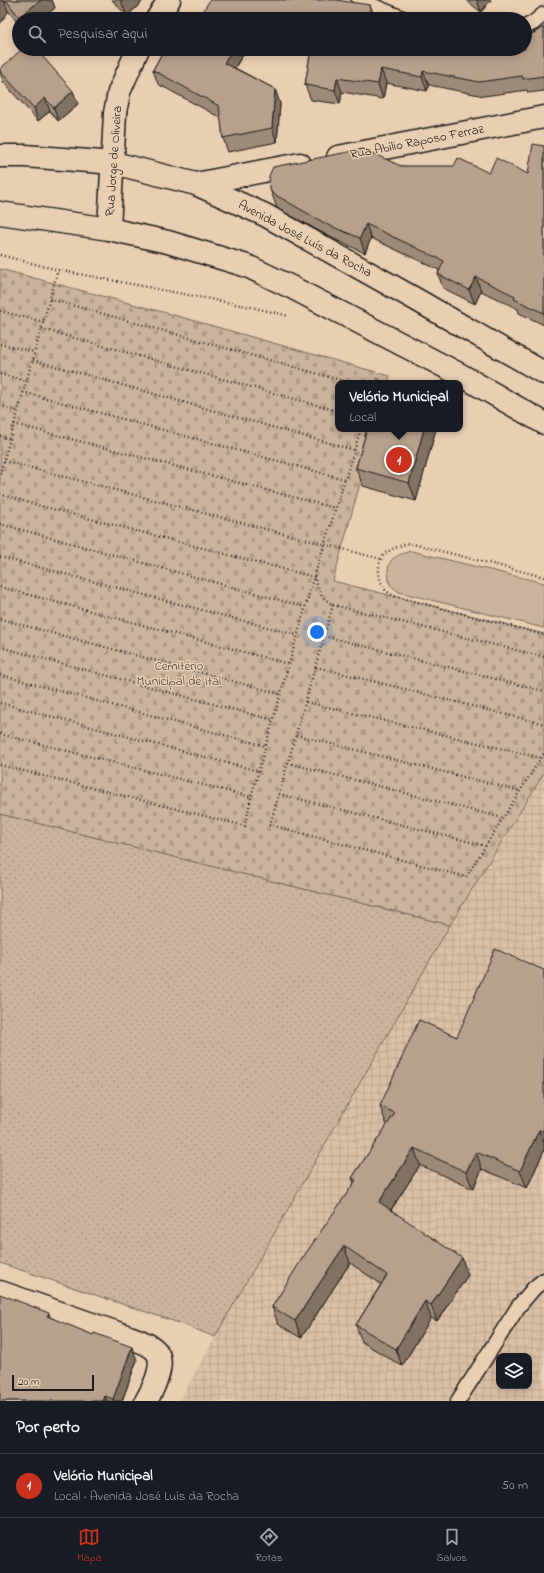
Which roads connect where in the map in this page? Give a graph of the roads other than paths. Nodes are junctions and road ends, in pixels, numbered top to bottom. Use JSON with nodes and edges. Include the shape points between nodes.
{"nodes":[{"id":1,"x":169,"y":0,"type":"edge"},
{"id":2,"x":359,"y":0,"type":"edge"},
{"id":3,"x":161,"y":12,"type":"edge"},
{"id":4,"x":388,"y":12,"type":"edge"},
{"id":5,"x":544,"y":14,"type":"edge"},
{"id":6,"x":532,"y":24,"type":"edge"},
{"id":7,"x":135,"y":56,"type":"edge"},
{"id":8,"x":544,"y":117,"type":"edge"},
{"id":9,"x":0,"y":156,"type":"edge"},
{"id":10,"x":114,"y":163,"type":"junction"},
{"id":11,"x":196,"y":184,"type":"junction"},
{"id":12,"x":0,"y":213,"type":"edge"},
{"id":13,"x":109,"y":229,"type":"junction"},
{"id":14,"x":544,"y":373,"type":"edge"},
{"id":15,"x":544,"y":423,"type":"edge"},
{"id":16,"x":544,"y":1280,"type":"edge"},
{"id":17,"x":0,"y":1292,"type":"edge"},
{"id":18,"x":146,"y":1401,"type":"edge"},
{"id":19,"x":458,"y":1401,"type":"edge"}],
"edges":[{"from":1,"to":3,"type":"street"},
{"from":2,"to":4,"type":"lane"},
{"from":5,"to":6,"type":"lane"},
{"from":7,"to":10,"type":"street","name":"Rua Jorge de Oliveira","via":[[119,92],[115,113]]},
{"from":8,"to":11,"type":"street","name":"Rua Abílio Raposo Ferraz"},
{"from":9,"to":10,"type":"street","name":"Avenida José Luís da Rocha"},
{"from":10,"to":11,"type":"street","name":"Avenida José Luís da Rocha"},
{"from":10,"to":13,"type":"street","name":"Rua Jorge de Oliveira"},
{"from":11,"to":14,"type":"street","name":"Avenida José Luís da Rocha","via":[[265,215]]},
{"from":12,"to":13,"type":"street"},
{"from":13,"to":15,"type":"street","via":[[168,242],[247,266],[459,374]]},
{"from":16,"to":19,"type":"lane","via":[[518,1307]]},
{"from":17,"to":18,"type":"street","via":[[129,1337],[155,1350],[160,1361],[158,1374]]}]}
